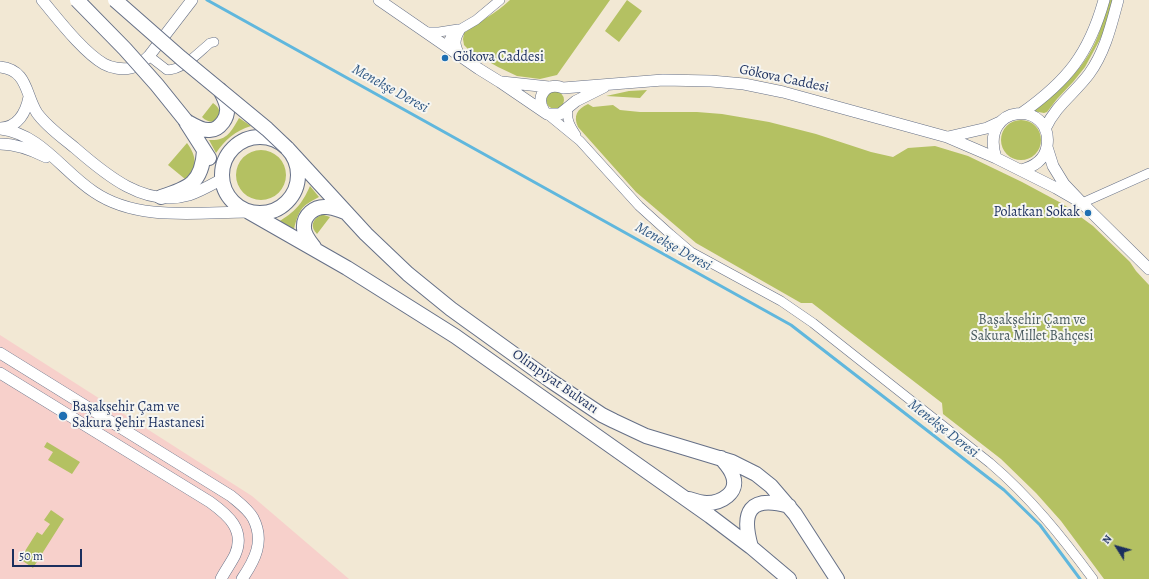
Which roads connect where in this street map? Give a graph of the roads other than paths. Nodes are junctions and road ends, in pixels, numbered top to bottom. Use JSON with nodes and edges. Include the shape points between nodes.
{"nodes":[{"id":1,"x":42,"y":0,"type":"edge"},
{"id":2,"x":77,"y":0,"type":"edge"},
{"id":3,"x":115,"y":0,"type":"edge"},
{"id":4,"x":192,"y":0,"type":"edge"},
{"id":5,"x":379,"y":0,"type":"edge"},
{"id":6,"x":500,"y":0,"type":"edge"},
{"id":7,"x":1104,"y":0,"type":"edge"},
{"id":8,"x":1118,"y":0,"type":"edge"},
{"id":9,"x":461,"y":28,"type":"junction"},
{"id":10,"x":426,"y":32,"type":"junction"},
{"id":11,"x":214,"y":42,"type":"dead end"},
{"id":12,"x":446,"y":46,"type":"junction"},
{"id":13,"x":460,"y":55,"type":"junction"},
{"id":14,"x":149,"y":56,"type":"junction"},
{"id":15,"x":0,"y":67,"type":"edge"},
{"id":16,"x":500,"y":82,"type":"junction"},
{"id":17,"x":610,"y":84,"type":"junction"},
{"id":18,"x":549,"y":87,"type":"junction"},
{"id":19,"x":562,"y":88,"type":"junction"},
{"id":20,"x":220,"y":90,"type":"junction"},
{"id":21,"x":29,"y":97,"type":"junction"},
{"id":22,"x":568,"y":108,"type":"junction"},
{"id":23,"x":546,"y":113,"type":"junction"},
{"id":24,"x":1022,"y":113,"type":"junction"},
{"id":25,"x":186,"y":121,"type":"junction"},
{"id":26,"x":1000,"y":122,"type":"junction"},
{"id":27,"x":0,"y":129,"type":"edge"},
{"id":28,"x":1045,"y":129,"type":"junction"},
{"id":29,"x":947,"y":137,"type":"junction"},
{"id":30,"x":580,"y":141,"type":"junction"},
{"id":31,"x":0,"y":144,"type":"edge"},
{"id":32,"x":1047,"y":147,"type":"junction"},
{"id":33,"x":287,"y":148,"type":"junction"},
{"id":34,"x":204,"y":151,"type":"junction"},
{"id":35,"x":996,"y":158,"type":"junction"},
{"id":36,"x":59,"y":164,"type":"junction"},
{"id":37,"x":1021,"y":170,"type":"junction"},
{"id":38,"x":1149,"y":172,"type":"edge"},
{"id":39,"x":222,"y":179,"type":"junction"},
{"id":40,"x":161,"y":197,"type":"junction"},
{"id":41,"x":1082,"y":203,"type":"junction"},
{"id":42,"x":249,"y":212,"type":"junction"},
{"id":43,"x":345,"y":212,"type":"junction"},
{"id":44,"x":317,"y":250,"type":"junction"},
{"id":45,"x":1149,"y":269,"type":"edge"},
{"id":46,"x":0,"y":353,"type":"edge"},
{"id":47,"x":0,"y":374,"type":"edge"},
{"id":48,"x":721,"y":458,"type":"junction"},
{"id":49,"x":183,"y":467,"type":"junction"},
{"id":50,"x":176,"y":481,"type":"junction"},
{"id":51,"x":684,"y":498,"type":"junction"},
{"id":52,"x":789,"y":506,"type":"junction"},
{"id":53,"x":752,"y":547,"type":"junction"},
{"id":54,"x":221,"y":579,"type":"edge"},
{"id":55,"x":242,"y":579,"type":"edge"},
{"id":56,"x":789,"y":579,"type":"edge"},
{"id":57,"x":837,"y":579,"type":"edge"},
{"id":58,"x":1093,"y":579,"type":"edge"}],
"edges":[{"from":1,"to":14,"type":"street","via":[[82,46],[105,65],[119,69],[131,68]]},
{"from":2,"to":25,"type":"main road","bridge":true,"via":[[125,49]]},
{"from":3,"to":20,"type":"main road","bridge":true},
{"from":4,"to":14,"type":"street"},
{"from":5,"to":10,"type":"street","name":"Gökova Caddesi"},
{"from":6,"to":9,"type":"street","via":[[476,20]]},
{"from":7,"to":24,"type":"street","via":[[1094,32],[1075,65],[1048,93]]},
{"from":8,"to":28,"type":"street","via":[[1108,37],[1096,63],[1056,111]]},
{"from":9,"to":10,"type":"street"},
{"from":9,"to":12,"type":"street","via":[[452,34]]},
{"from":9,"to":13,"type":"street","via":[[455,42]]},
{"from":10,"to":12,"type":"street","name":"Gökova Caddesi"},
{"from":11,"to":14,"type":"street","via":[[174,70],[167,70]]},
{"from":12,"to":13,"type":"street","name":"Gökova Caddesi"},
{"from":13,"to":16,"type":"street","name":"Gökova Caddesi"},
{"from":15,"to":21,"type":"street","via":[[15,72],[22,79]]},
{"from":16,"to":18,"type":"street","name":"Gökova Caddesi"},
{"from":16,"to":23,"type":"street","name":"Gökova Caddesi"},
{"from":17,"to":19,"type":"street","name":"Gökova Caddesi"},
{"from":17,"to":22,"type":"street","name":"Gökova Caddesi","via":[[576,101]]},
{"from":17,"to":29,"type":"street","name":"Gökova Caddesi","via":[[663,80],[744,84]]},
{"from":18,"to":19,"type":"street","name":"Gökova Caddesi"},
{"from":18,"to":23,"type":"street","via":[[545,90],[540,103]]},
{"from":19,"to":22,"type":"street","via":[[566,90],[570,99]]},
{"from":20,"to":25,"type":"main road","bridge":true,"via":[[228,109],[220,127],[210,130]]},
{"from":20,"to":33,"type":"main road","bridge":true,"via":[[267,128]]},
{"from":21,"to":27,"type":"street","via":[[22,116],[15,123]]},
{"from":21,"to":40,"type":"street","via":[[41,117],[111,178],[139,191]]},
{"from":22,"to":23,"type":"street","name":"Gökova Caddesi","via":[[560,114]]},
{"from":22,"to":30,"type":"street","via":[[566,116],[569,125]]},
{"from":23,"to":30,"type":"street"},
{"from":24,"to":26,"type":"street"},
{"from":24,"to":28,"type":"street","via":[[1036,119]]},
{"from":25,"to":34,"type":"main road"},
{"from":26,"to":29,"type":"street","name":"Gökova Caddesi","via":[[987,128]]},
{"from":26,"to":35,"type":"street","via":[[993,139]]},
{"from":27,"to":36,"type":"street","via":[[24,136],[53,156]]},
{"from":28,"to":32,"type":"street"},
{"from":29,"to":35,"type":"street","name":"Gökova Caddesi"},
{"from":30,"to":58,"type":"street","via":[[640,206],[691,252],[781,301],[990,463],[1039,510]]},
{"from":31,"to":36,"type":"street","via":[[34,150]]},
{"from":32,"to":37,"type":"street","via":[[1040,161]]},
{"from":32,"to":41,"type":"street","via":[[1057,174]]},
{"from":33,"to":39,"type":"main road","bridge":true,"via":[[267,137],[244,140],[227,156],[222,167]]},
{"from":33,"to":42,"type":"main road","via":[[298,171],[292,195],[273,211]]},
{"from":33,"to":43,"type":"main road","name":"Olimpiyat Bulvarı"},
{"from":34,"to":39,"type":"main road"},
{"from":34,"to":40,"type":"main road","via":[[201,170],[192,184]]},
{"from":35,"to":37,"type":"street"},
{"from":36,"to":42,"type":"street","via":[[94,193],[131,208],[159,213]]},
{"from":37,"to":41,"type":"street"},
{"from":38,"to":41,"type":"street"},
{"from":39,"to":40,"type":"street","via":[[189,195],[176,198]]},
{"from":39,"to":42,"type":"main road","via":[[230,199]]},
{"from":41,"to":45,"type":"street"},
{"from":42,"to":44,"type":"main road"},
{"from":43,"to":44,"type":"main road","via":[[326,207],[314,209],[306,216],[304,228],[307,238]]},
{"from":43,"to":48,"type":"main road","name":"Olimpiyat Bulvarı","via":[[408,274],[510,352],[580,401],[614,421],[653,438]]},
{"from":44,"to":51,"type":"main road","via":[[455,336]]},
{"from":46,"to":49,"type":"street"},
{"from":47,"to":50,"type":"street"},
{"from":48,"to":51,"type":"main road","via":[[734,478],[731,493],[724,499],[707,503]]},
{"from":48,"to":52,"type":"main road","name":"Olimpiyat Bulvarı","via":[[756,474]]},
{"from":49,"to":50,"type":"street"},
{"from":49,"to":55,"type":"street","via":[[231,496],[253,518],[259,547]]},
{"from":50,"to":54,"type":"street","via":[[225,513],[239,536],[236,554]]},
{"from":51,"to":53,"type":"main road"},
{"from":52,"to":53,"type":"main road","via":[[762,502],[751,508],[747,517],[747,527]]},
{"from":52,"to":57,"type":"main road","name":"Olimpiyat Bulvarı"},
{"from":53,"to":56,"type":"main road"}]}
